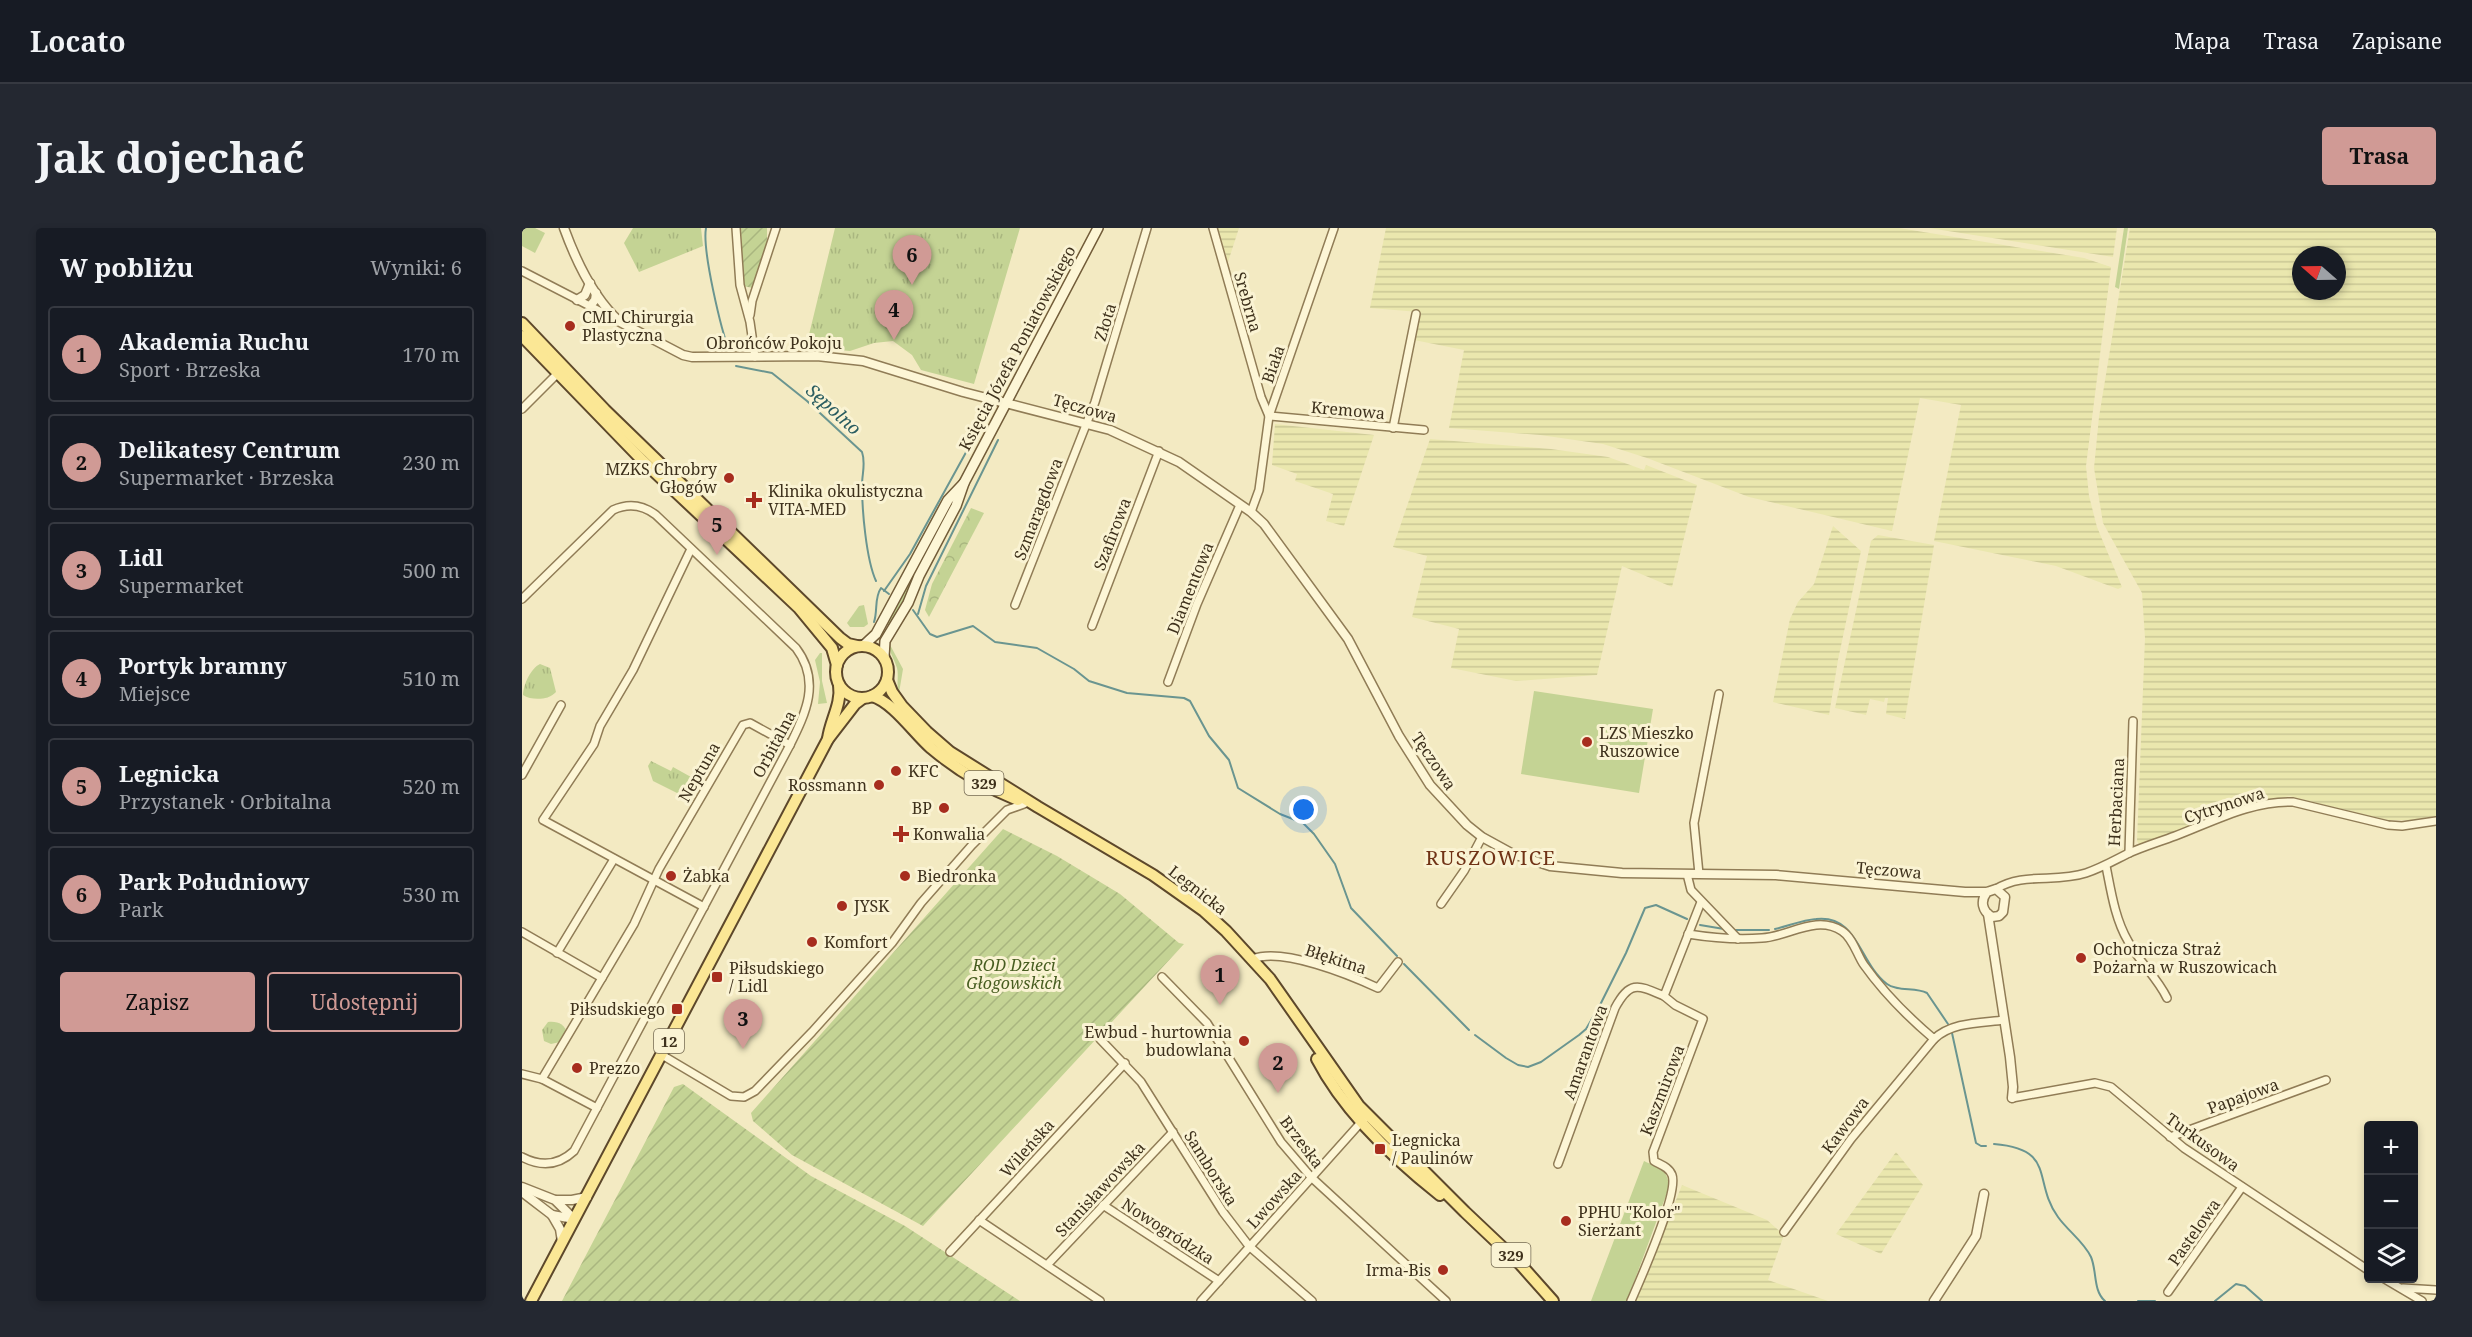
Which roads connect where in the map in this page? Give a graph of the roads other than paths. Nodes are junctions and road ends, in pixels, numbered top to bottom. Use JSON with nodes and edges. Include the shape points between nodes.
{"nodes":[{"id":1,"x":564,"y":228,"type":"edge"},
{"id":2,"x":736,"y":228,"type":"edge"},
{"id":3,"x":776,"y":228,"type":"edge"},
{"id":4,"x":1098,"y":228,"type":"edge"},
{"id":5,"x":1147,"y":228,"type":"edge"},
{"id":6,"x":1213,"y":228,"type":"edge"},
{"id":7,"x":1334,"y":228,"type":"edge"},
{"id":8,"x":522,"y":271,"type":"edge"},
{"id":9,"x":590,"y":283,"type":"junction"},
{"id":10,"x":596,"y":293,"type":"junction"},
{"id":11,"x":578,"y":300,"type":"junction"},
{"id":12,"x":590,"y":306,"type":"junction"},
{"id":13,"x":1416,"y":314,"type":"dead end"},
{"id":14,"x":749,"y":318,"type":"junction"},
{"id":15,"x":620,"y":322,"type":"junction"},
{"id":16,"x":522,"y":323,"type":"edge"},
{"id":17,"x":522,"y":336,"type":"edge"},
{"id":18,"x":755,"y":357,"type":"junction"},
{"id":19,"x":558,"y":374,"type":"junction"},
{"id":20,"x":1005,"y":403,"type":"junction"},
{"id":21,"x":522,"y":409,"type":"edge"},
{"id":22,"x":1269,"y":416,"type":"junction"},
{"id":23,"x":1086,"y":423,"type":"junction"},
{"id":24,"x":1393,"y":428,"type":"junction"},
{"id":25,"x":1425,"y":430,"type":"dead end"},
{"id":26,"x":1159,"y":451,"type":"junction"},
{"id":27,"x":964,"y":483,"type":"junction"},
{"id":28,"x":1240,"y":505,"type":"junction"},
{"id":29,"x":1251,"y":512,"type":"junction"},
{"id":30,"x":691,"y":549,"type":"junction"},
{"id":31,"x":522,"y":599,"type":"edge"},
{"id":32,"x":1015,"y":605,"type":"dead end"},
{"id":33,"x":1092,"y":626,"type":"dead end"},
{"id":34,"x":860,"y":646,"type":"junction"},
{"id":35,"x":884,"y":657,"type":"junction"},
{"id":36,"x":837,"y":665,"type":"junction"},
{"id":37,"x":887,"y":680,"type":"junction"},
{"id":38,"x":1168,"y":682,"type":"dead end"},
{"id":39,"x":839,"y":685,"type":"junction"},
{"id":40,"x":1719,"y":694,"type":"dead end"},
{"id":41,"x":868,"y":698,"type":"junction"},
{"id":42,"x":561,"y":705,"type":"dead end"},
{"id":43,"x":2133,"y":721,"type":"dead end"},
{"id":44,"x":828,"y":740,"type":"junction"},
{"id":45,"x":790,"y":745,"type":"junction"},
{"id":46,"x":522,"y":774,"type":"edge"},
{"id":47,"x":1000,"y":782,"type":"junction"},
{"id":48,"x":1007,"y":796,"type":"junction"},
{"id":49,"x":1027,"y":803,"type":"junction"},
{"id":50,"x":1038,"y":807,"type":"junction"},
{"id":51,"x":1007,"y":810,"type":"junction"},
{"id":52,"x":2436,"y":821,"type":"edge"},
{"id":53,"x":1482,"y":837,"type":"junction"},
{"id":54,"x":2129,"y":853,"type":"junction"},
{"id":55,"x":614,"y":859,"type":"junction"},
{"id":56,"x":2106,"y":866,"type":"junction"},
{"id":57,"x":1699,"y":873,"type":"junction"},
{"id":58,"x":1687,"y":874,"type":"junction"},
{"id":59,"x":655,"y":880,"type":"junction"},
{"id":60,"x":1996,"y":889,"type":"junction"},
{"id":61,"x":1965,"y":892,"type":"junction"},
{"id":62,"x":1987,"y":892,"type":"junction"},
{"id":63,"x":1701,"y":902,"type":"junction"},
{"id":64,"x":1441,"y":904,"type":"dead end"},
{"id":65,"x":1983,"y":904,"type":"junction"},
{"id":66,"x":704,"y":907,"type":"junction"},
{"id":67,"x":1993,"y":916,"type":"junction"},
{"id":68,"x":522,"y":932,"type":"edge"},
{"id":69,"x":1688,"y":934,"type":"junction"},
{"id":70,"x":1738,"y":939,"type":"junction"},
{"id":71,"x":557,"y":952,"type":"junction"},
{"id":72,"x":1253,"y":959,"type":"junction"},
{"id":73,"x":1398,"y":962,"type":"dead end"},
{"id":74,"x":1162,"y":977,"type":"dead end"},
{"id":75,"x":602,"y":978,"type":"junction"},
{"id":76,"x":1664,"y":996,"type":"junction"},
{"id":77,"x":2167,"y":998,"type":"dead end"},
{"id":78,"x":2004,"y":1020,"type":"junction"},
{"id":79,"x":1100,"y":1039,"type":"dead end"},
{"id":80,"x":1934,"y":1039,"type":"junction"},
{"id":81,"x":662,"y":1054,"type":"junction"},
{"id":82,"x":1125,"y":1063,"type":"junction"},
{"id":83,"x":522,"y":1074,"type":"edge"},
{"id":84,"x":542,"y":1079,"type":"junction"},
{"id":85,"x":2326,"y":1080,"type":"dead end"},
{"id":86,"x":2012,"y":1098,"type":"joint"},
{"id":87,"x":597,"y":1108,"type":"junction"},
{"id":88,"x":1364,"y":1118,"type":"junction"},
{"id":89,"x":1173,"y":1132,"type":"junction"},
{"id":90,"x":2170,"y":1137,"type":"junction"},
{"id":91,"x":522,"y":1157,"type":"edge"},
{"id":92,"x":1558,"y":1164,"type":"dead end"},
{"id":93,"x":1311,"y":1177,"type":"junction"},
{"id":94,"x":522,"y":1187,"type":"edge"},
{"id":95,"x":2242,"y":1187,"type":"junction"},
{"id":96,"x":522,"y":1192,"type":"edge"},
{"id":97,"x":1984,"y":1194,"type":"dead end"},
{"id":98,"x":587,"y":1197,"type":"junction"},
{"id":99,"x":555,"y":1200,"type":"junction"},
{"id":100,"x":1103,"y":1205,"type":"junction"},
{"id":101,"x":552,"y":1215,"type":"junction"},
{"id":102,"x":574,"y":1219,"type":"junction"},
{"id":103,"x":979,"y":1220,"type":"junction"},
{"id":104,"x":1784,"y":1232,"type":"dead end"},
{"id":105,"x":562,"y":1242,"type":"junction"},
{"id":106,"x":1249,"y":1246,"type":"junction"},
{"id":107,"x":951,"y":1252,"type":"dead end"},
{"id":108,"x":1047,"y":1265,"type":"junction"},
{"id":109,"x":2364,"y":1267,"type":"edge"},
{"id":110,"x":1219,"y":1281,"type":"junction"},
{"id":111,"x":2392,"y":1283,"type":"edge"},
{"id":112,"x":2401,"y":1288,"type":"junction"},
{"id":113,"x":2436,"y":1290,"type":"edge"},
{"id":114,"x":2168,"y":1292,"type":"dead end"},
{"id":115,"x":531,"y":1301,"type":"edge"},
{"id":116,"x":1100,"y":1301,"type":"edge"},
{"id":117,"x":1201,"y":1301,"type":"edge"},
{"id":118,"x":1312,"y":1301,"type":"edge"},
{"id":119,"x":1446,"y":1301,"type":"edge"},
{"id":120,"x":1553,"y":1301,"type":"edge"},
{"id":121,"x":1631,"y":1301,"type":"edge"},
{"id":122,"x":1934,"y":1301,"type":"edge"},
{"id":123,"x":2422,"y":1301,"type":"edge"}],
"edges":[{"from":1,"to":9,"type":"street"},
{"from":2,"to":14,"type":"street","via":[[740,285]]},
{"from":3,"to":14,"type":"street"},
{"from":4,"to":20,"type":"main road","name":"Księcia Józefa Poniatowskiego"},
{"from":5,"to":23,"type":"street","name":"Złota"},
{"from":6,"to":22,"type":"street","name":"Srebrna"},
{"from":7,"to":22,"type":"street","name":"Biała"},
{"from":8,"to":11,"type":"street","name":"Obrońców Pokoju"},
{"from":9,"to":10,"type":"street"},
{"from":9,"to":11,"type":"street"},
{"from":10,"to":12,"type":"street"},
{"from":10,"to":15,"type":"street"},
{"from":11,"to":12,"type":"street","name":"Obrońców Pokoju"},
{"from":12,"to":15,"type":"street","name":"Obrońców Pokoju"},
{"from":13,"to":24,"type":"street"},
{"from":14,"to":18,"type":"street"},
{"from":15,"to":18,"type":"street","name":"Obrońców Pokoju","via":[[684,355]]},
{"from":16,"to":34,"type":"main road","via":[[605,410],[840,638]]},
{"from":17,"to":19,"type":"main road","number":"12"},
{"from":18,"to":20,"type":"street","name":"Obrońców Pokoju","via":[[852,359]]},
{"from":19,"to":21,"type":"street"},
{"from":19,"to":36,"type":"main road","number":"12","via":[[643,461],[799,608],[832,648]]},
{"from":20,"to":23,"type":"street","name":"Tęczowa"},
{"from":20,"to":27,"type":"main road","name":"Księcia Józefa Poniatowskiego"},
{"from":22,"to":24,"type":"street","name":"Kremowa"},
{"from":22,"to":29,"type":"street","name":"Biała","via":[[1259,490]]},
{"from":23,"to":26,"type":"street","name":"Tęczowa"},
{"from":23,"to":32,"type":"street","name":"Szmaragdowa"},
{"from":24,"to":25,"type":"street","name":"Kremowa"},
{"from":26,"to":28,"type":"street","name":"Tęczowa"},
{"from":26,"to":33,"type":"street","name":"Szafirowa"},
{"from":27,"to":34,"type":"main road","name":"Księcia Józefa Poniatowskiego","via":[[948,500],[876,634]]},
{"from":27,"to":35,"type":"main road","name":"Księcia Józefa Poniatowskiego","via":[[908,603],[885,641]]},
{"from":28,"to":29,"type":"street","name":"Tęczowa"},
{"from":28,"to":38,"type":"street","name":"Diamentowa"},
{"from":29,"to":53,"type":"street","name":"Tęczowa","via":[[1274,537],[1348,639],[1399,736],[1430,785]]},
{"from":30,"to":31,"type":"street","name":"Orbitalna","via":[[650,510],[639,506],[618,508]]},
{"from":30,"to":45,"type":"street","name":"Orbitalna","via":[[802,655],[810,696]]},
{"from":30,"to":55,"type":"street","via":[[594,744],[543,820]]},
{"from":34,"to":35,"type":"main road","via":[[873,648]]},
{"from":34,"to":36,"type":"main road","via":[[844,653]]},
{"from":35,"to":37,"type":"main road"},
{"from":36,"to":39,"type":"main road","number":"12"},
{"from":37,"to":41,"type":"main road","number":"12","via":[[881,690]]},
{"from":37,"to":47,"type":"main road","name":"Legnicka","number":"329","via":[[895,696],[935,740]]},
{"from":39,"to":41,"type":"main road","via":[[847,694]]},
{"from":39,"to":44,"type":"main road","number":"12","via":[[839,702]]},
{"from":40,"to":57,"type":"street","via":[[1694,824]]},
{"from":41,"to":44,"type":"main road","number":"12","via":[[855,704]]},
{"from":41,"to":48,"type":"main road","name":"Legnicka","number":"329","via":[[886,703],[942,756]]},
{"from":42,"to":46,"type":"street"},
{"from":43,"to":54,"type":"street","name":"Herbaciana"},
{"from":44,"to":81,"type":"main road","number":"12"},
{"from":45,"to":59,"type":"street","name":"Neptuna","via":[[750,723],[742,725]]},
{"from":45,"to":66,"type":"street","name":"Orbitalna"},
{"from":47,"to":48,"type":"street"},
{"from":47,"to":50,"type":"main road","name":"Legnicka","number":"329"},
{"from":48,"to":49,"type":"main road","name":"Legnicka","number":"329"},
{"from":48,"to":51,"type":"street"},
{"from":49,"to":50,"type":"main road","name":"Legnicka","number":"329"},
{"from":49,"to":51,"type":"street"},
{"from":50,"to":72,"type":"main road","name":"Legnicka","number":"329","via":[[1179,892]]},
{"from":51,"to":81,"type":"street","via":[[921,903],[892,943],[775,1072],[750,1094],[738,1097],[724,1093]]},
{"from":52,"to":54,"type":"street","name":"Cytrynowa","via":[[2388,825],[2281,801],[2241,811]]},
{"from":53,"to":58,"type":"street","name":"Tęczowa","via":[[1513,854],[1565,868]]},
{"from":53,"to":64,"type":"street"},
{"from":54,"to":56,"type":"street","name":"Herbaciana"},
{"from":55,"to":59,"type":"street"},
{"from":55,"to":71,"type":"street"},
{"from":56,"to":60,"type":"street","name":"Herbaciana","via":[[2073,877],[2014,880]]},
{"from":56,"to":77,"type":"street","via":[[2121,928]]},
{"from":57,"to":58,"type":"street","name":"Tęczowa"},
{"from":57,"to":61,"type":"street","name":"Tęczowa","via":[[1776,875]]},
{"from":58,"to":63,"type":"street","via":[[1691,890]]},
{"from":59,"to":66,"type":"street"},
{"from":59,"to":75,"type":"street","name":"Neptuna"},
{"from":60,"to":62,"type":"street","name":"Tęczowa"},
{"from":60,"to":67,"type":"street","name":"Tęczowa","via":[[2002,892],[2005,904],[2003,912]]},
{"from":61,"to":62,"type":"street","name":"Tęczowa"},
{"from":61,"to":65,"type":"street","name":"Tęczowa"},
{"from":62,"to":65,"type":"street"},
{"from":63,"to":69,"type":"street"},
{"from":63,"to":70,"type":"street"},
{"from":65,"to":67,"type":"street","name":"Tęczowa"},
{"from":66,"to":87,"type":"street","name":"Orbitalna"},
{"from":67,"to":78,"type":"street","name":"Tęczowa"},
{"from":68,"to":71,"type":"street"},
{"from":69,"to":70,"type":"street"},
{"from":69,"to":76,"type":"street"},
{"from":70,"to":80,"type":"street","via":[[1769,938],[1819,925],[1840,930],[1887,994]]},
{"from":71,"to":75,"type":"street"},
{"from":72,"to":73,"type":"street","name":"Błękitna","via":[[1270,955],[1310,963],[1378,988]]},
{"from":72,"to":88,"type":"main road","name":"Legnicka","number":"329","via":[[1306,1034],[1333,1087]]},
{"from":74,"to":93,"type":"street","name":"Brzeska","via":[[1207,1023],[1281,1142]]},
{"from":75,"to":84,"type":"street","name":"Neptuna"},
{"from":76,"to":92,"type":"street","name":"Amarantowa","via":[[1636,986],[1621,996]]},
{"from":76,"to":121,"type":"street","name":"Kaszmirowa","via":[[1703,1019],[1653,1152],[1654,1161],[1672,1174],[1673,1188]]},
{"from":78,"to":80,"type":"street","via":[[1958,1026]]},
{"from":78,"to":86,"type":"street","name":"Tęczowa"},
{"from":79,"to":82,"type":"street","name":"Samborska"},
{"from":80,"to":104,"type":"street","name":"Kawowa","via":[[1864,1122]]},
{"from":81,"to":98,"type":"main road","number":"12"},
{"from":82,"to":89,"type":"street","name":"Samborska"},
{"from":82,"to":103,"type":"street","name":"Wileńska"},
{"from":83,"to":84,"type":"street"},
{"from":84,"to":87,"type":"street"},
{"from":85,"to":90,"type":"street","name":"Papajowa"},
{"from":86,"to":90,"type":"street","name":"Turkusowa","via":[[2104,1083]]},
{"from":87,"to":91,"type":"street","name":"Orbitalna","via":[[567,1158],[540,1165]]},
{"from":88,"to":93,"type":"street","name":"Lwowska"},
{"from":88,"to":120,"type":"main road","name":"Legnicka","number":"329","via":[[1521,1265]]},
{"from":89,"to":100,"type":"street","name":"Stanisławowska"},
{"from":89,"to":106,"type":"street","name":"Samborska","via":[[1222,1212]]},
{"from":90,"to":95,"type":"street","name":"Turkusowa"},
{"from":93,"to":106,"type":"street","name":"Lwowska"},
{"from":93,"to":119,"type":"street","name":"Brzeska"},
{"from":94,"to":99,"type":"street"},
{"from":95,"to":109,"type":"street","name":"Turkusowa"},
{"from":95,"to":114,"type":"street","name":"Pastelowa"},
{"from":96,"to":101,"type":"street"},
{"from":97,"to":122,"type":"street","via":[[1976,1236]]},
{"from":98,"to":99,"type":"street"},
{"from":98,"to":102,"type":"main road","number":"12"},
{"from":99,"to":102,"type":"street"},
{"from":100,"to":108,"type":"street","name":"Stanisławowska"},
{"from":100,"to":110,"type":"street","name":"Nowogródzka"},
{"from":101,"to":102,"type":"street"},
{"from":101,"to":105,"type":"street"},
{"from":102,"to":105,"type":"main road","number":"12"},
{"from":103,"to":107,"type":"street","name":"Wileńska"},
{"from":103,"to":108,"type":"street"},
{"from":105,"to":115,"type":"main road","number":"12"},
{"from":106,"to":110,"type":"street","name":"Lwowska"},
{"from":106,"to":118,"type":"street","name":"Samborska"},
{"from":108,"to":116,"type":"street"},
{"from":110,"to":117,"type":"street","name":"Lwowska"},
{"from":111,"to":112,"type":"street"},
{"from":112,"to":113,"type":"street"},
{"from":112,"to":123,"type":"street"}]}
